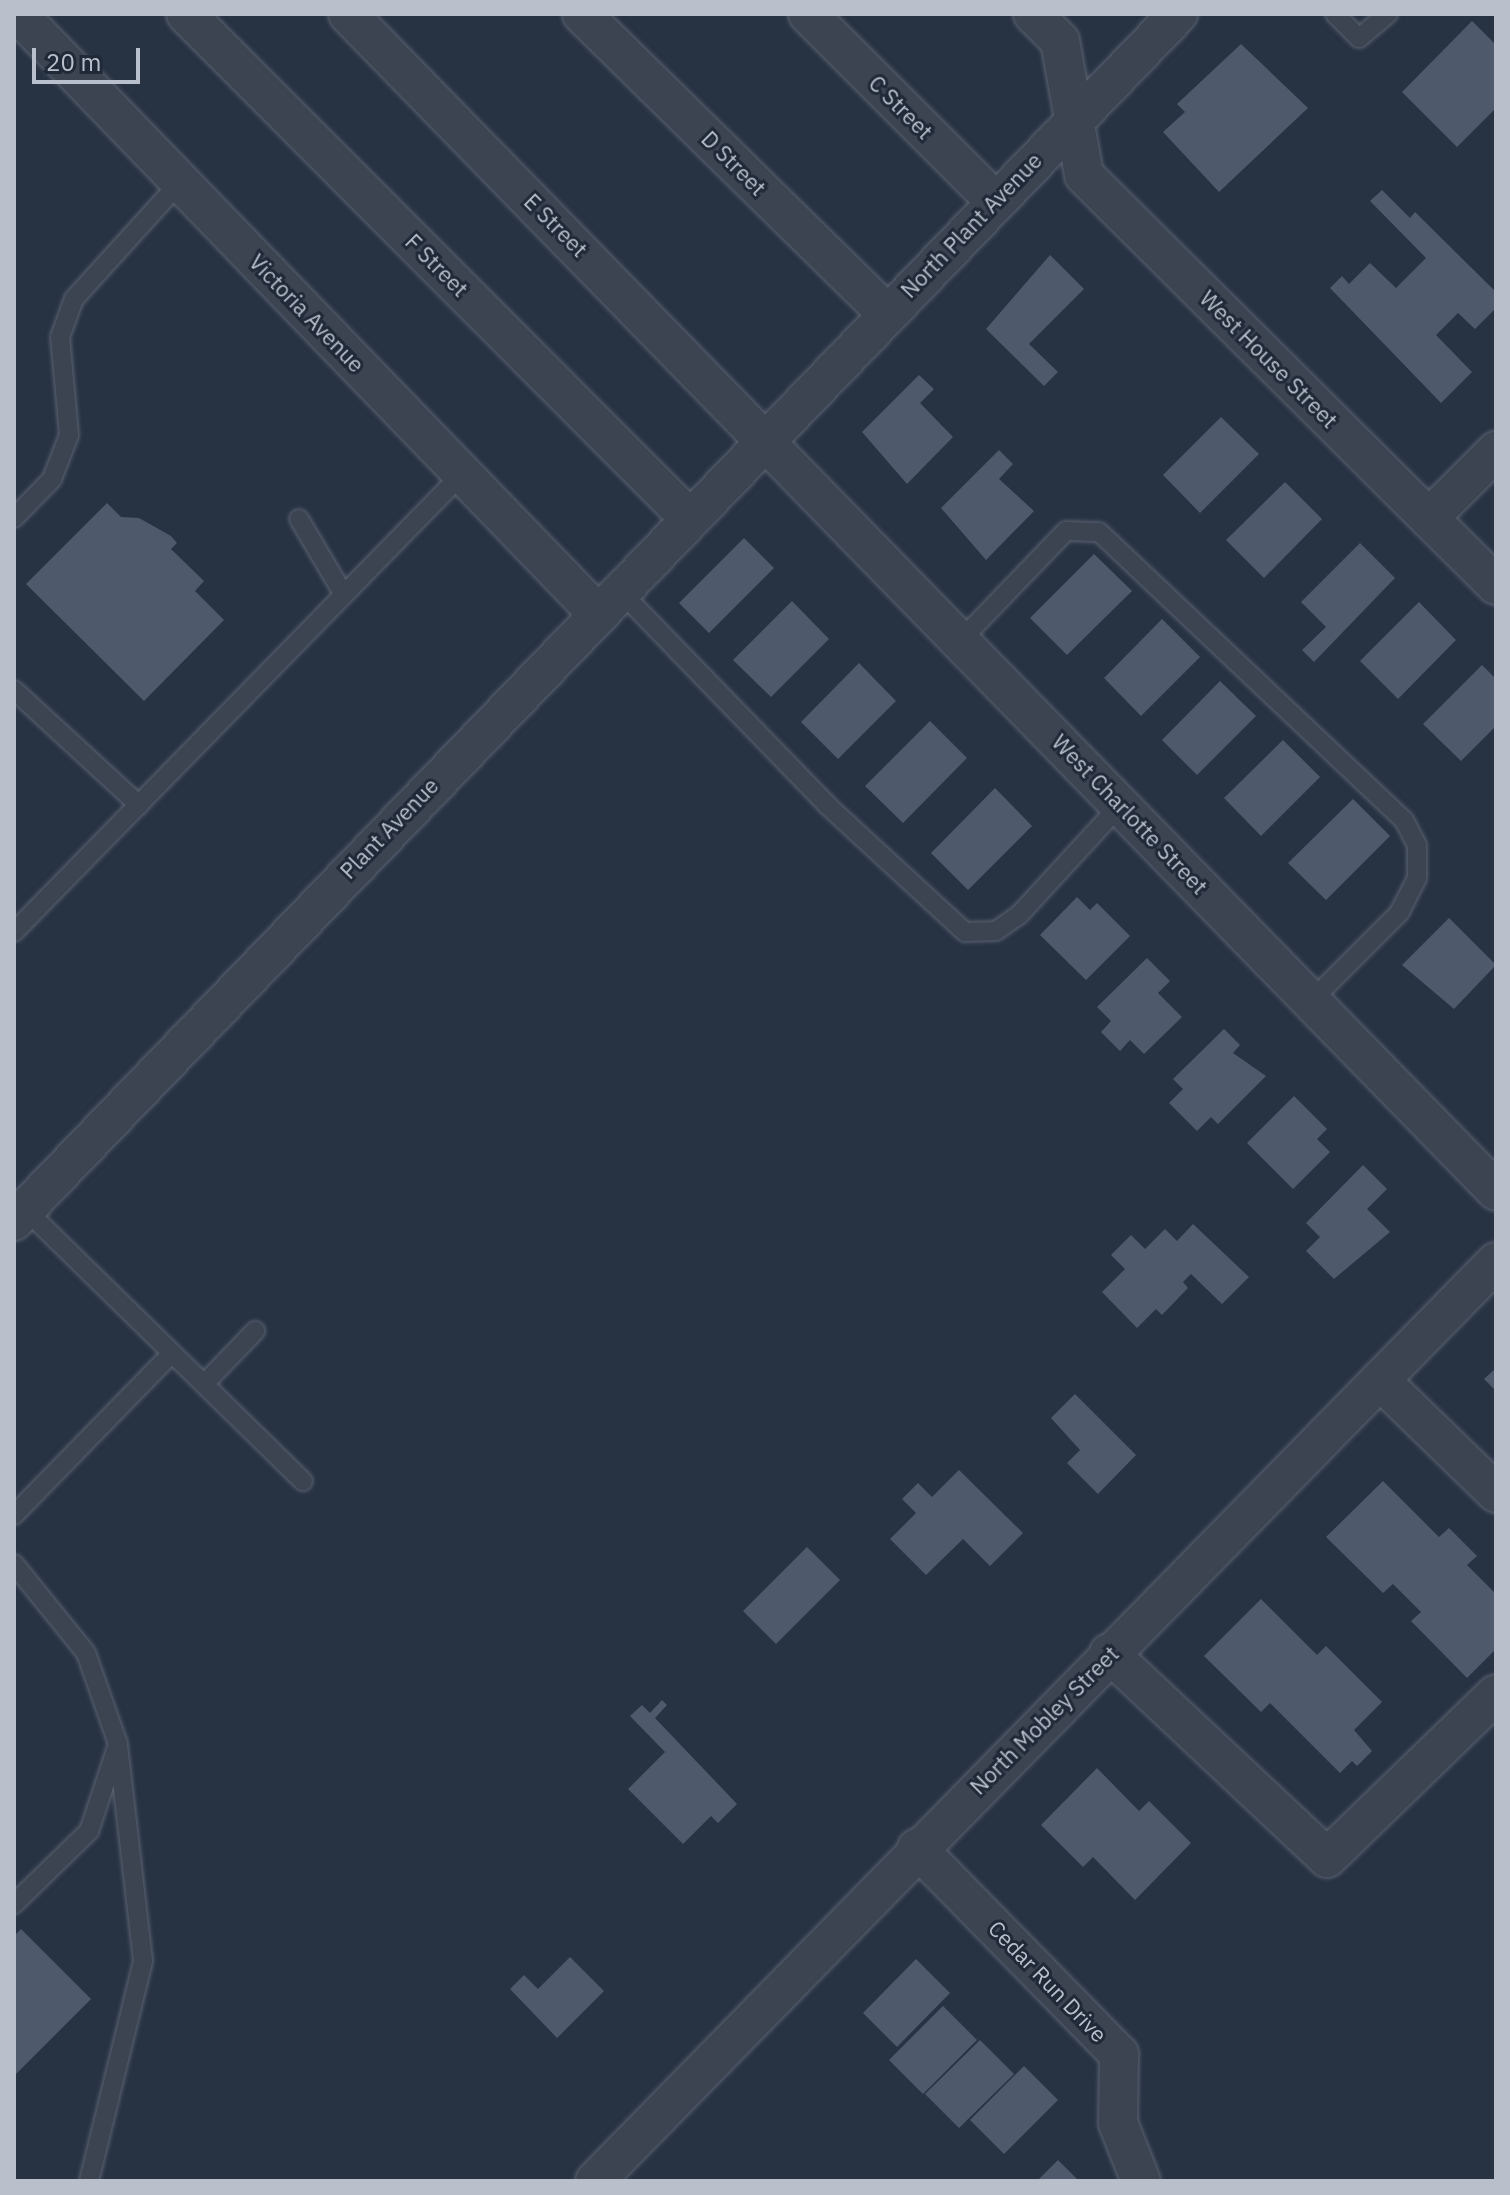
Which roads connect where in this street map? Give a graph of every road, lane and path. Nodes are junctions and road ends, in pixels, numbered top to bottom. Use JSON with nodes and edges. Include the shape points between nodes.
{"nodes":[{"id":1,"x":18,"y":14,"type":"edge"},
{"id":2,"x":186,"y":14,"type":"edge"},
{"id":3,"x":582,"y":14,"type":"edge"},
{"id":4,"x":808,"y":14,"type":"edge"},
{"id":5,"x":1033,"y":14,"type":"edge"},
{"id":6,"x":1178,"y":14,"type":"edge"},
{"id":7,"x":1335,"y":14,"type":"edge"},
{"id":8,"x":1388,"y":14,"type":"edge"},
{"id":9,"x":369,"y":21,"type":"edge"},
{"id":10,"x":1077,"y":116,"type":"junction"},
{"id":11,"x":180,"y":182,"type":"junction"},
{"id":12,"x":994,"y":200,"type":"junction"},
{"id":13,"x":885,"y":312,"type":"junction"},
{"id":14,"x":765,"y":437,"type":"junction"},
{"id":15,"x":1496,"y":451,"type":"edge"},
{"id":16,"x":462,"y":474,"type":"junction"},
{"id":17,"x":688,"y":517,"type":"junction"},
{"id":18,"x":14,"y":518,"type":"edge"},
{"id":19,"x":1429,"y":518,"type":"junction"},
{"id":20,"x":299,"y":519,"type":"dead end"},
{"id":21,"x":1496,"y":585,"type":"edge"},
{"id":22,"x":344,"y":595,"type":"junction"},
{"id":23,"x":607,"y":601,"type":"junction"},
{"id":24,"x":961,"y":640,"type":"junction"},
{"id":25,"x":14,"y":690,"type":"edge"},
{"id":26,"x":1121,"y":804,"type":"junction"},
{"id":27,"x":139,"y":805,"type":"junction"},
{"id":28,"x":14,"y":932,"type":"edge"},
{"id":29,"x":1311,"y":1001,"type":"junction"},
{"id":30,"x":1496,"y":1191,"type":"edge"},
{"id":31,"x":20,"y":1215,"type":"edge"},
{"id":32,"x":1496,"y":1262,"type":"edge"},
{"id":33,"x":255,"y":1331,"type":"dead end"},
{"id":34,"x":172,"y":1353,"type":"junction"},
{"id":35,"x":1380,"y":1380,"type":"junction"},
{"id":36,"x":204,"y":1384,"type":"junction"},
{"id":37,"x":303,"y":1481,"type":"dead end"},
{"id":38,"x":1496,"y":1493,"type":"edge"},
{"id":39,"x":14,"y":1515,"type":"edge"},
{"id":40,"x":14,"y":1564,"type":"edge"},
{"id":41,"x":1109,"y":1653,"type":"junction"},
{"id":42,"x":1496,"y":1694,"type":"edge"},
{"id":43,"x":118,"y":1744,"type":"junction"},
{"id":44,"x":917,"y":1848,"type":"junction"},
{"id":45,"x":14,"y":1904,"type":"edge"},
{"id":46,"x":89,"y":2181,"type":"edge"},
{"id":47,"x":595,"y":2181,"type":"edge"},
{"id":48,"x":1141,"y":2181,"type":"edge"}],
"edges":[{"from":1,"to":11,"type":"street","name":"Victoria Avenue"},
{"from":2,"to":17,"type":"street","name":"F Street"},
{"from":3,"to":13,"type":"street","name":"D Street"},
{"from":4,"to":12,"type":"street","name":"C Street"},
{"from":5,"to":10,"type":"street","name":"West House Street","via":[[1060,41]]},
{"from":6,"to":10,"type":"street","name":"North Plant Avenue"},
{"from":7,"to":8,"type":"lane","via":[[1359,38]]},
{"from":9,"to":14,"type":"street","name":"E Street"},
{"from":10,"to":12,"type":"street","name":"North Plant Avenue"},
{"from":10,"to":19,"type":"street","name":"West House Street","via":[[1084,175]]},
{"from":11,"to":16,"type":"street","name":"Victoria Avenue"},
{"from":11,"to":18,"type":"lane","via":[[74,299],[60,337],[69,435],[52,479]]},
{"from":12,"to":13,"type":"street","name":"North Plant Avenue"},
{"from":13,"to":14,"type":"street","name":"North Plant Avenue"},
{"from":14,"to":17,"type":"street","name":"Plant Avenue"},
{"from":14,"to":24,"type":"street","name":"West Charlotte Street"},
{"from":15,"to":19,"type":"street"},
{"from":16,"to":22,"type":"lane"},
{"from":16,"to":23,"type":"street","name":"Victoria Avenue"},
{"from":17,"to":23,"type":"street","name":"Plant Avenue"},
{"from":19,"to":21,"type":"street","name":"West House Street"},
{"from":20,"to":22,"type":"lane"},
{"from":22,"to":27,"type":"lane"},
{"from":23,"to":26,"type":"lane","via":[[965,932],[996,931],[1019,915]]},
{"from":23,"to":31,"type":"street","name":"Plant Avenue"},
{"from":24,"to":26,"type":"street","name":"West Charlotte Street"},
{"from":24,"to":29,"type":"lane","via":[[1066,531],[1099,532],[1404,820],[1417,845],[1417,878],[1406,901]]},
{"from":25,"to":27,"type":"lane"},
{"from":26,"to":29,"type":"street","name":"West Charlotte Street"},
{"from":27,"to":28,"type":"lane"},
{"from":29,"to":30,"type":"street","name":"West Charlotte Street"},
{"from":31,"to":34,"type":"lane"},
{"from":32,"to":35,"type":"street","name":"North Mobley Street"},
{"from":33,"to":36,"type":"lane"},
{"from":34,"to":36,"type":"lane"},
{"from":34,"to":39,"type":"lane"},
{"from":35,"to":38,"type":"street"},
{"from":35,"to":41,"type":"street","name":"North Mobley Street"},
{"from":36,"to":37,"type":"lane"},
{"from":40,"to":43,"type":"lane","via":[[86,1653]]},
{"from":41,"to":42,"type":"street","via":[[1327,1858]]},
{"from":41,"to":44,"type":"street","name":"North Mobley Street"},
{"from":43,"to":45,"type":"lane","via":[[89,1831]]},
{"from":43,"to":46,"type":"lane","via":[[143,1961]]},
{"from":44,"to":47,"type":"street","name":"North Mobley Street"},
{"from":44,"to":48,"type":"street","name":"Cedar Run Drive","via":[[1119,2054],[1118,2123]]}]}
